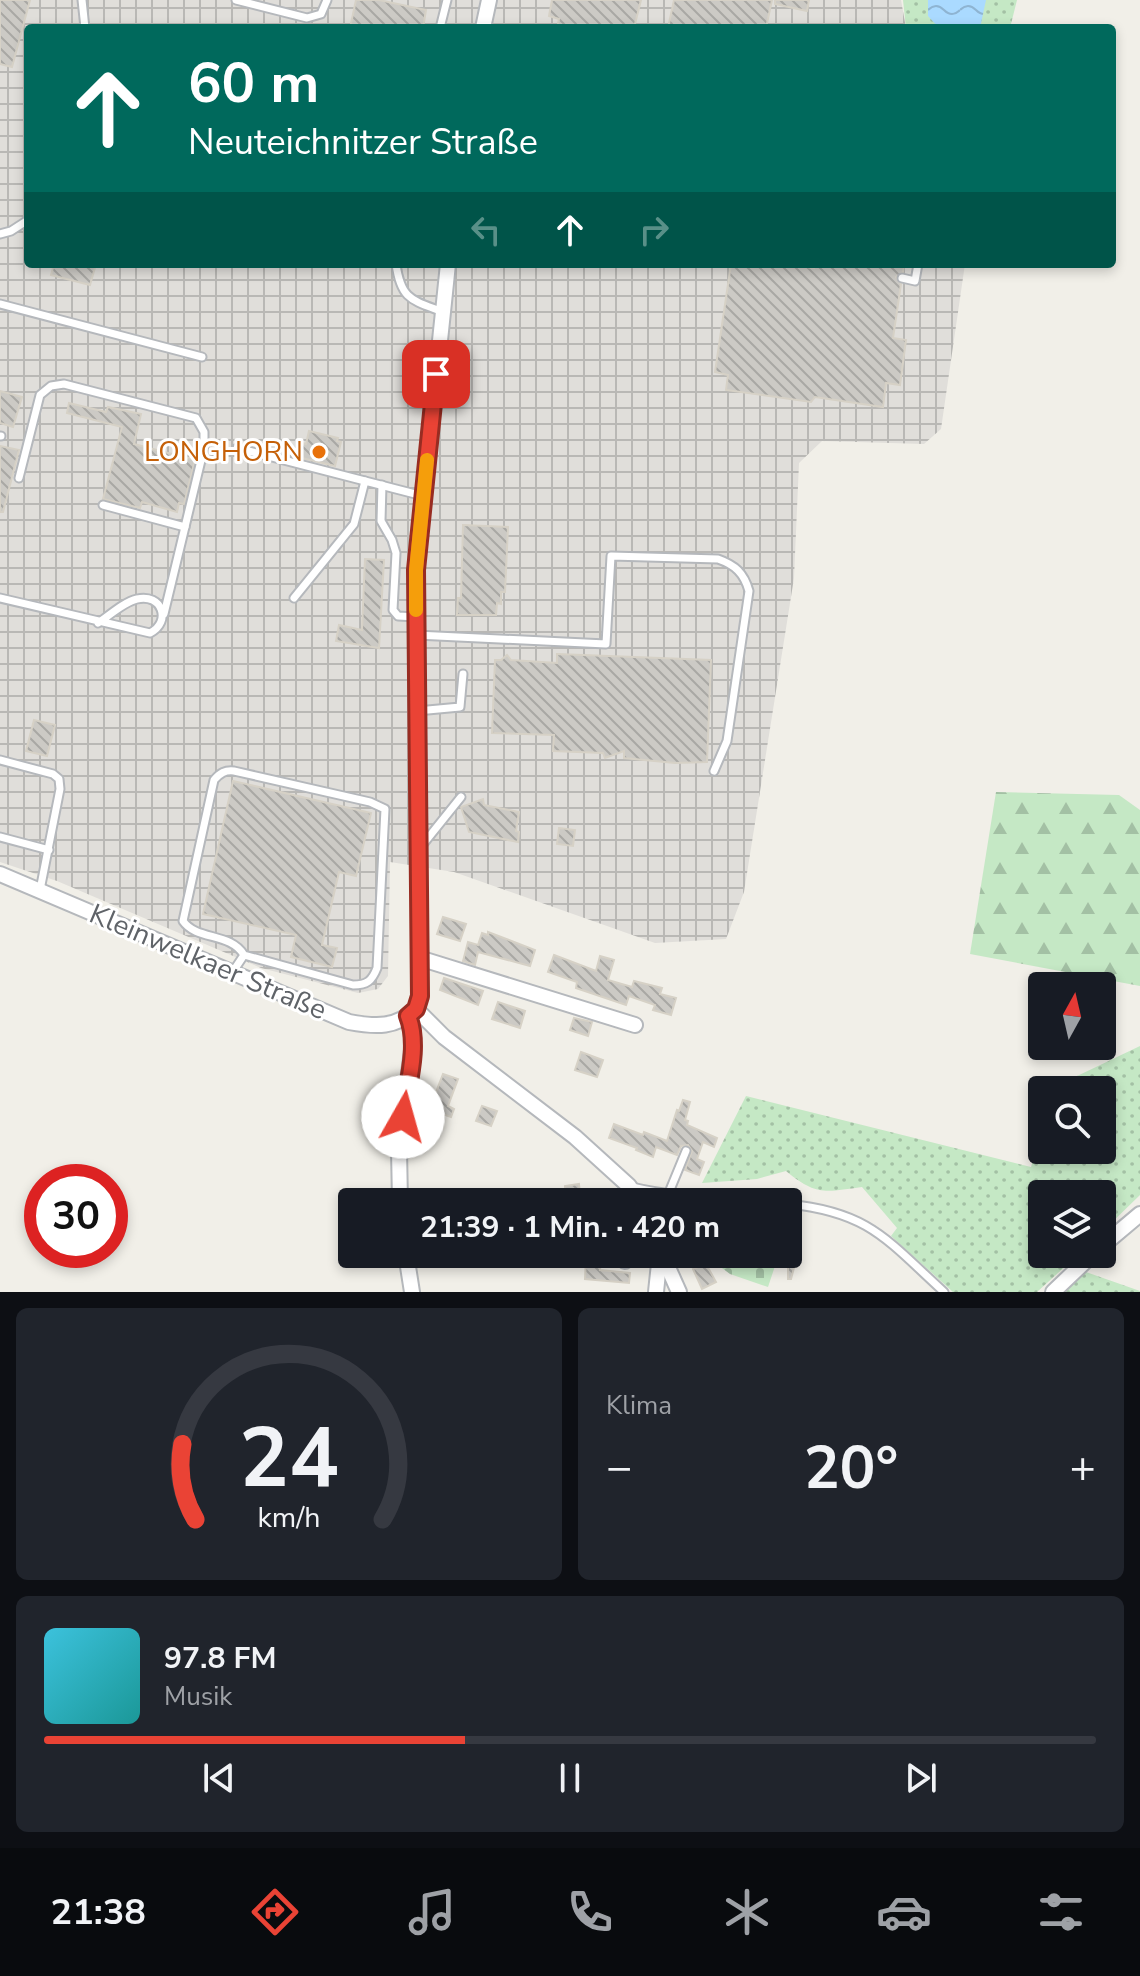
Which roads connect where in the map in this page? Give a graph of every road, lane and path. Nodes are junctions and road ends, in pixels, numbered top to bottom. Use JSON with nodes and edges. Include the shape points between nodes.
{"nodes":[{"id":1,"x":82,"y":0,"type":"edge"},
{"id":2,"x":236,"y":0,"type":"edge"},
{"id":3,"x":327,"y":0,"type":"edge"},
{"id":4,"x":447,"y":0,"type":"edge"},
{"id":5,"x":489,"y":0,"type":"edge"},
{"id":6,"x":85,"y":24,"type":"edge"},
{"id":7,"x":441,"y":24,"type":"edge"},
{"id":8,"x":484,"y":24,"type":"edge"},
{"id":9,"x":24,"y":223,"type":"edge"},
{"id":10,"x":0,"y":234,"type":"edge"},
{"id":11,"x":396,"y":268,"type":"edge"},
{"id":12,"x":448,"y":268,"type":"edge"},
{"id":13,"x":917,"y":268,"type":"edge"},
{"id":14,"x":902,"y":278,"type":"dead end"},
{"id":15,"x":0,"y":304,"type":"edge"},
{"id":16,"x":443,"y":312,"type":"junction"},
{"id":17,"x":202,"y":357,"type":"dead end"},
{"id":18,"x":237,"y":448,"type":"dead end"},
{"id":19,"x":19,"y":478,"type":"dead end"},
{"id":20,"x":365,"y":481,"type":"junction"},
{"id":21,"x":382,"y":485,"type":"junction"},
{"id":22,"x":423,"y":496,"type":"junction"},
{"id":23,"x":103,"y":505,"type":"dead end"},
{"id":24,"x":185,"y":527,"type":"junction"},
{"id":25,"x":0,"y":598,"type":"edge"},
{"id":26,"x":294,"y":598,"type":"dead end"},
{"id":27,"x":164,"y":614,"type":"junction"},
{"id":28,"x":416,"y":617,"type":"junction"},
{"id":29,"x":98,"y":623,"type":"junction"},
{"id":30,"x":416,"y":635,"type":"junction"},
{"id":31,"x":463,"y":674,"type":"dead end"},
{"id":32,"x":417,"y":711,"type":"junction"},
{"id":33,"x":0,"y":760,"type":"edge"},
{"id":34,"x":714,"y":771,"type":"dead end"},
{"id":35,"x":461,"y":797,"type":"dead end"},
{"id":36,"x":0,"y":837,"type":"edge"},
{"id":37,"x":420,"y":848,"type":"junction"},
{"id":38,"x":49,"y":850,"type":"junction"},
{"id":39,"x":0,"y":874,"type":"edge"},
{"id":40,"x":40,"y":890,"type":"junction"},
{"id":41,"x":244,"y":955,"type":"junction"},
{"id":42,"x":419,"y":958,"type":"junction"},
{"id":43,"x":232,"y":973,"type":"junction"},
{"id":44,"x":412,"y":1012,"type":"junction"},
{"id":45,"x":635,"y":1025,"type":"dead end"},
{"id":46,"x":686,"y":1151,"type":"dead end"},
{"id":47,"x":629,"y":1186,"type":"joint"},
{"id":48,"x":400,"y":1188,"type":"edge"},
{"id":49,"x":635,"y":1188,"type":"edge"},
{"id":50,"x":671,"y":1188,"type":"edge"},
{"id":51,"x":802,"y":1206,"type":"edge"},
{"id":52,"x":1140,"y":1214,"type":"edge"},
{"id":53,"x":1116,"y":1234,"type":"edge"},
{"id":54,"x":408,"y":1268,"type":"edge"},
{"id":55,"x":659,"y":1268,"type":"edge"},
{"id":56,"x":668,"y":1268,"type":"edge"},
{"id":57,"x":1078,"y":1268,"type":"edge"},
{"id":58,"x":412,"y":1292,"type":"edge"},
{"id":59,"x":656,"y":1292,"type":"edge"},
{"id":60,"x":679,"y":1292,"type":"edge"},
{"id":61,"x":944,"y":1292,"type":"edge"},
{"id":62,"x":1053,"y":1292,"type":"edge"}],
"edges":[{"from":1,"to":6,"type":"lane"},
{"from":2,"to":3,"type":"lane","via":[[307,18],[321,14]]},
{"from":4,"to":7,"type":"lane"},
{"from":5,"to":8,"type":"street"},
{"from":9,"to":10,"type":"lane"},
{"from":11,"to":16,"type":"lane","via":[[407,298]]},
{"from":12,"to":16,"type":"street"},
{"from":13,"to":14,"type":"lane","via":[[915,281]]},
{"from":15,"to":17,"type":"lane"},
{"from":16,"to":22,"type":"street"},
{"from":18,"to":20,"type":"lane"},
{"from":19,"to":24,"type":"lane","via":[[40,395],[51,386],[64,384],[191,416],[201,423],[205,439]]},
{"from":20,"to":21,"type":"lane"},
{"from":20,"to":26,"type":"lane","via":[[354,524]]},
{"from":21,"to":22,"type":"lane"},
{"from":21,"to":28,"type":"lane","via":[[381,521],[396,553],[393,610],[398,616]]},
{"from":22,"to":28,"type":"street"},
{"from":23,"to":24,"type":"lane"},
{"from":24,"to":27,"type":"lane"},
{"from":25,"to":29,"type":"lane"},
{"from":27,"to":29,"type":"lane","via":[[150,633]]},
{"from":27,"to":29,"type":"lane","via":[[160,605],[138,598]]},
{"from":28,"to":30,"type":"street"},
{"from":30,"to":32,"type":"street"},
{"from":30,"to":34,"type":"lane","via":[[606,644],[611,556],[718,559],[731,564],[746,579],[749,591],[727,741]]},
{"from":31,"to":32,"type":"lane","via":[[460,707]]},
{"from":32,"to":37,"type":"street"},
{"from":33,"to":38,"type":"lane","via":[[59,779]]},
{"from":35,"to":37,"type":"lane"},
{"from":36,"to":38,"type":"lane"},
{"from":37,"to":42,"type":"street"},
{"from":38,"to":40,"type":"lane"},
{"from":39,"to":40,"type":"street","name":"Kleinwelkaer Straße"},
{"from":40,"to":43,"type":"street","name":"Kleinwelkaer Straße"},
{"from":41,"to":41,"type":"lane","via":[[353,985],[373,978],[385,809],[234,771],[218,775],[183,921],[191,929],[234,942]]},
{"from":41,"to":43,"type":"lane"},
{"from":42,"to":44,"type":"street","via":[[420,996]]},
{"from":42,"to":45,"type":"street"},
{"from":43,"to":44,"type":"street","name":"Kleinwelkaer Straße","via":[[349,1022],[399,1023]]},
{"from":44,"to":47,"type":"street","via":[[575,1137]]},
{"from":44,"to":48,"type":"street"},
{"from":46,"to":50,"type":"lane"},
{"from":47,"to":49,"type":"lane"},
{"from":51,"to":61,"type":"lane","via":[[846,1214],[869,1225]]},
{"from":52,"to":53,"type":"street"},
{"from":54,"to":58,"type":"street"},
{"from":55,"to":59,"type":"street"},
{"from":56,"to":60,"type":"street"},
{"from":57,"to":62,"type":"street"}]}
